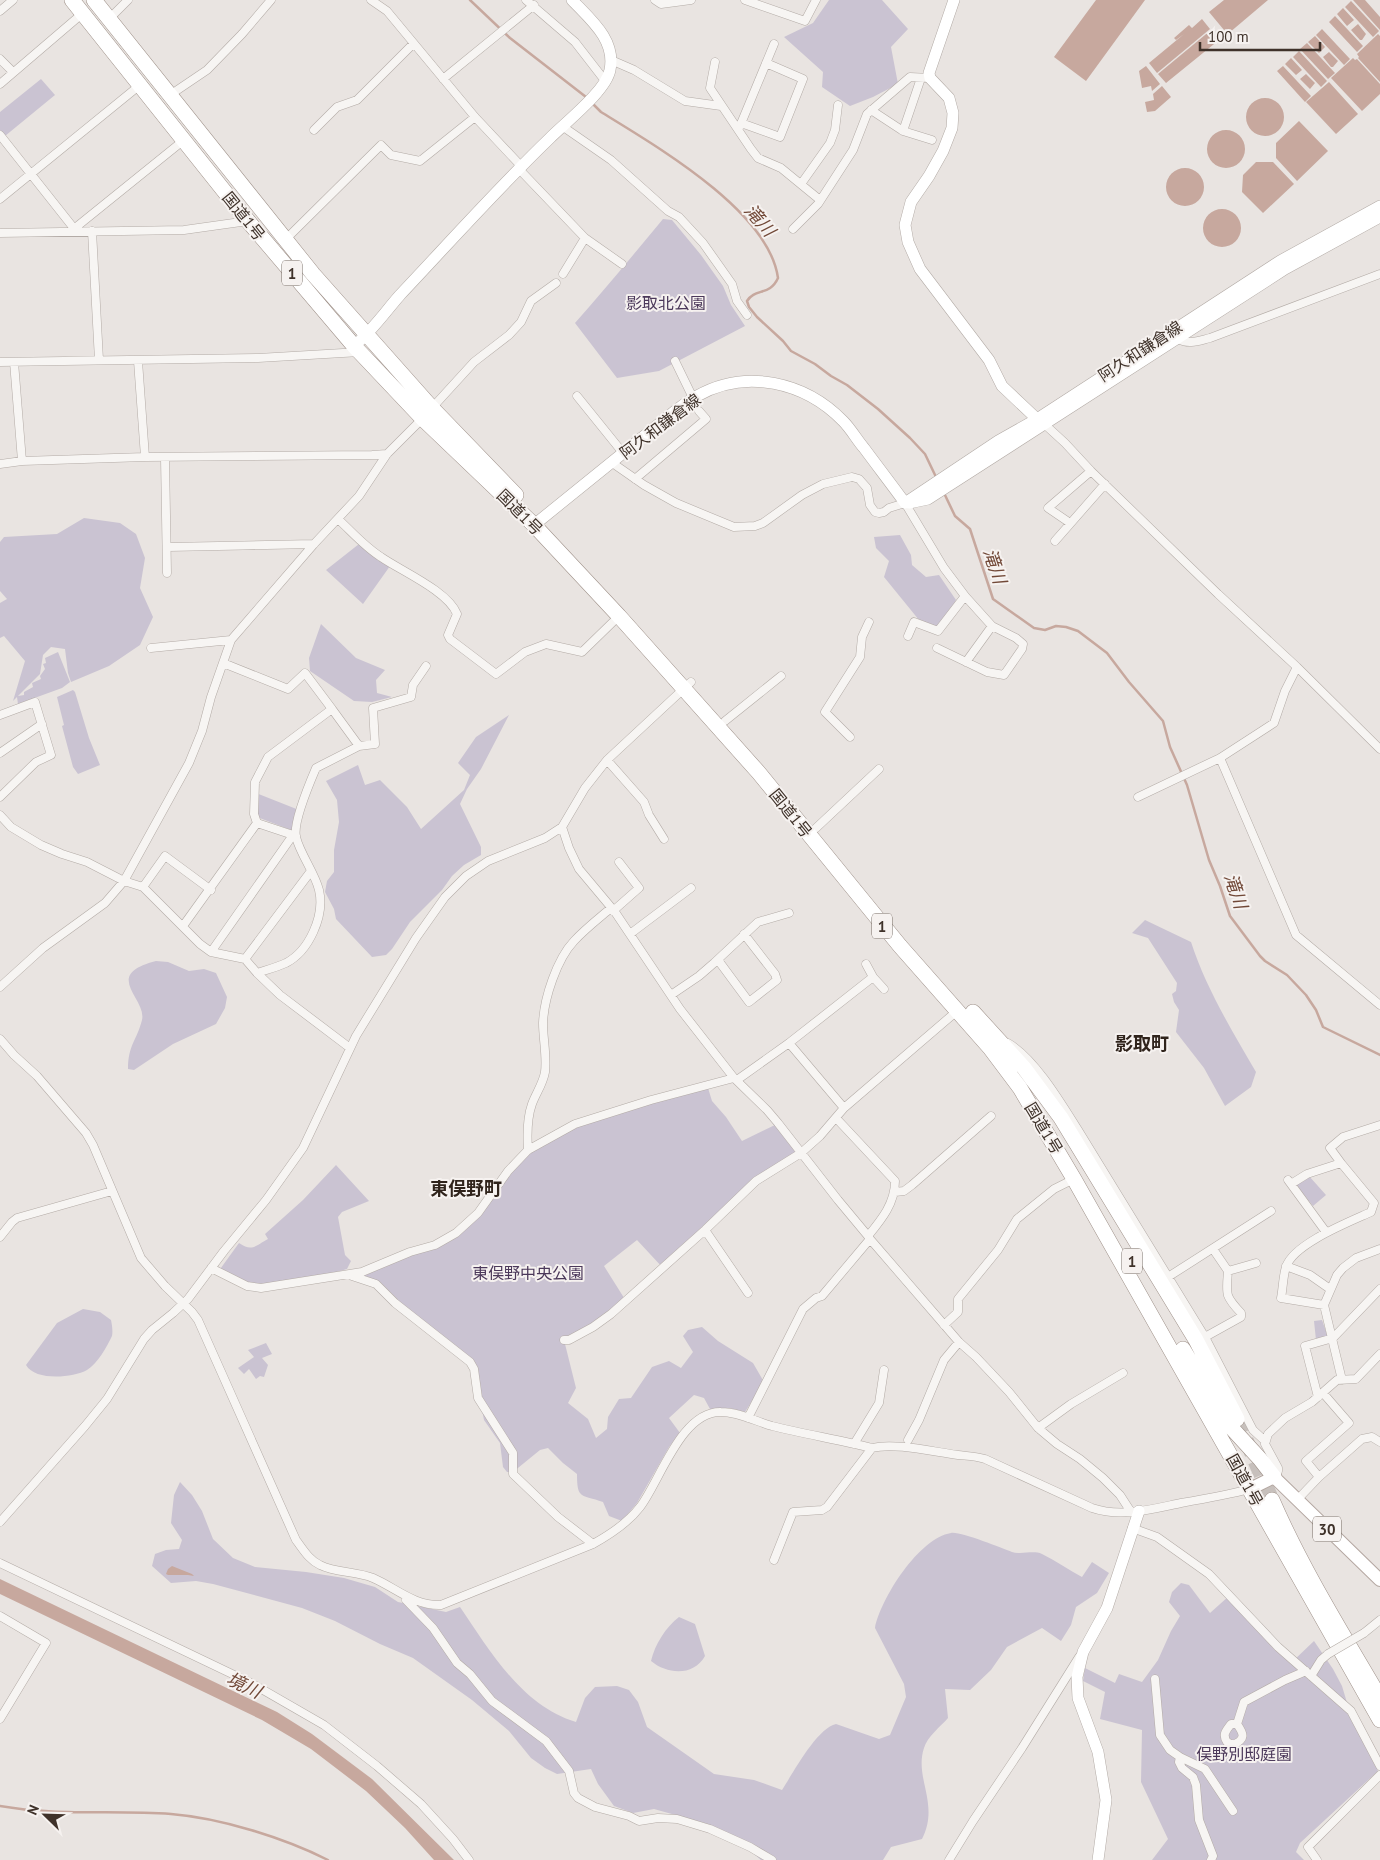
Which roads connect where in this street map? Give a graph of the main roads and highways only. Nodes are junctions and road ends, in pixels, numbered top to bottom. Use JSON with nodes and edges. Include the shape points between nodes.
{"nodes":[{"id":1,"x":72,"y":0,"type":"edge"},
{"id":2,"x":94,"y":0,"type":"edge"},
{"id":3,"x":572,"y":0,"type":"edge"},
{"id":4,"x":954,"y":0,"type":"edge"},
{"id":5,"x":1380,"y":206,"type":"edge"},
{"id":6,"x":1380,"y":217,"type":"edge"},
{"id":7,"x":366,"y":336,"type":"junction"},
{"id":8,"x":357,"y":349,"type":"junction"},
{"id":9,"x":429,"y":412,"type":"junction"},
{"id":10,"x":1040,"y":421,"type":"junction"},
{"id":11,"x":537,"y":522,"type":"junction"},
{"id":12,"x":688,"y":685,"type":"junction"},
{"id":13,"x":997,"y":1039,"type":"junction"},
{"id":14,"x":1180,"y":1364,"type":"junction"},
{"id":15,"x":1237,"y":1419,"type":"tunnel mouth"},
{"id":16,"x":1274,"y":1477,"type":"junction"},
{"id":17,"x":1250,"y":1489,"type":"junction"},
{"id":18,"x":1272,"y":1500,"type":"tunnel mouth"},
{"id":19,"x":1135,"y":1512,"type":"road end"},
{"id":20,"x":1380,"y":1580,"type":"edge"},
{"id":21,"x":1380,"y":1698,"type":"edge"},
{"id":22,"x":1380,"y":1720,"type":"edge"},
{"id":23,"x":1098,"y":1860,"type":"edge"}],
"edges":[{"from":1,"to":8,"type":"highway","name":"国道1号","number":"1","via":[[248,221]]},
{"from":2,"to":7,"type":"highway","name":"国道1号","number":"1","via":[[285,240]]},
{"from":3,"to":7,"type":"main road","via":[[606,39],[611,60],[606,82],[519,167]]},
{"from":4,"to":10,"type":"main road","via":[[930,73],[925,78],[949,98],[952,128],[934,168],[911,202],[904,225],[920,270],[989,360],[1002,386]]},
{"from":5,"to":10,"type":"main road","name":"阿久和鎌倉線","via":[[1280,261]]},
{"from":6,"to":10,"type":"main road","name":"阿久和鎌倉線","via":[[1285,269],[1178,339]]},
{"from":7,"to":8,"type":"main road"},
{"from":7,"to":9,"type":"highway","name":"国道1号","number":"1"},
{"from":8,"to":9,"type":"highway","name":"国道1号","number":"1"},
{"from":9,"to":11,"type":"highway","name":"国道1号","number":"1"},
{"from":10,"to":11,"type":"main road","name":"阿久和鎌倉線","via":[[998,442],[905,504],[844,422],[826,405],[781,384],[740,381],[693,398]]},
{"from":11,"to":12,"type":"highway","name":"国道1号","number":"1"},
{"from":11,"to":12,"type":"highway","name":"国道1号","number":"1","via":[[619,616]]},
{"from":12,"to":13,"type":"highway","name":"国道1号","number":"1","via":[[726,721],[904,938]]},
{"from":12,"to":14,"type":"highway","name":"国道1号","number":"1","via":[[886,930],[990,1048],[1020,1088]]},
{"from":13,"to":15,"type":"highway","name":"国道1号","number":"1","via":[[1061,1118],[1230,1394]]},
{"from":13,"to":16,"type":"highway","number":"1","via":[[1033,1093],[1222,1416]]},
{"from":14,"to":16,"type":"highway","number":"1","via":[[1228,1438]]},
{"from":14,"to":17,"type":"highway","name":"国道1号","number":"1"},
{"from":16,"to":17,"type":"main road"},
{"from":16,"to":20,"type":"main road","number":"30"},
{"from":17,"to":22,"type":"highway","name":"国道1号","number":"1"},
{"from":18,"to":21,"type":"highway","name":"国道1号","via":[[1316,1587]]},
{"from":19,"to":23,"type":"main road","via":[[1108,1608],[1083,1652],[1077,1677],[1078,1698],[1098,1752],[1106,1800]]}]}
